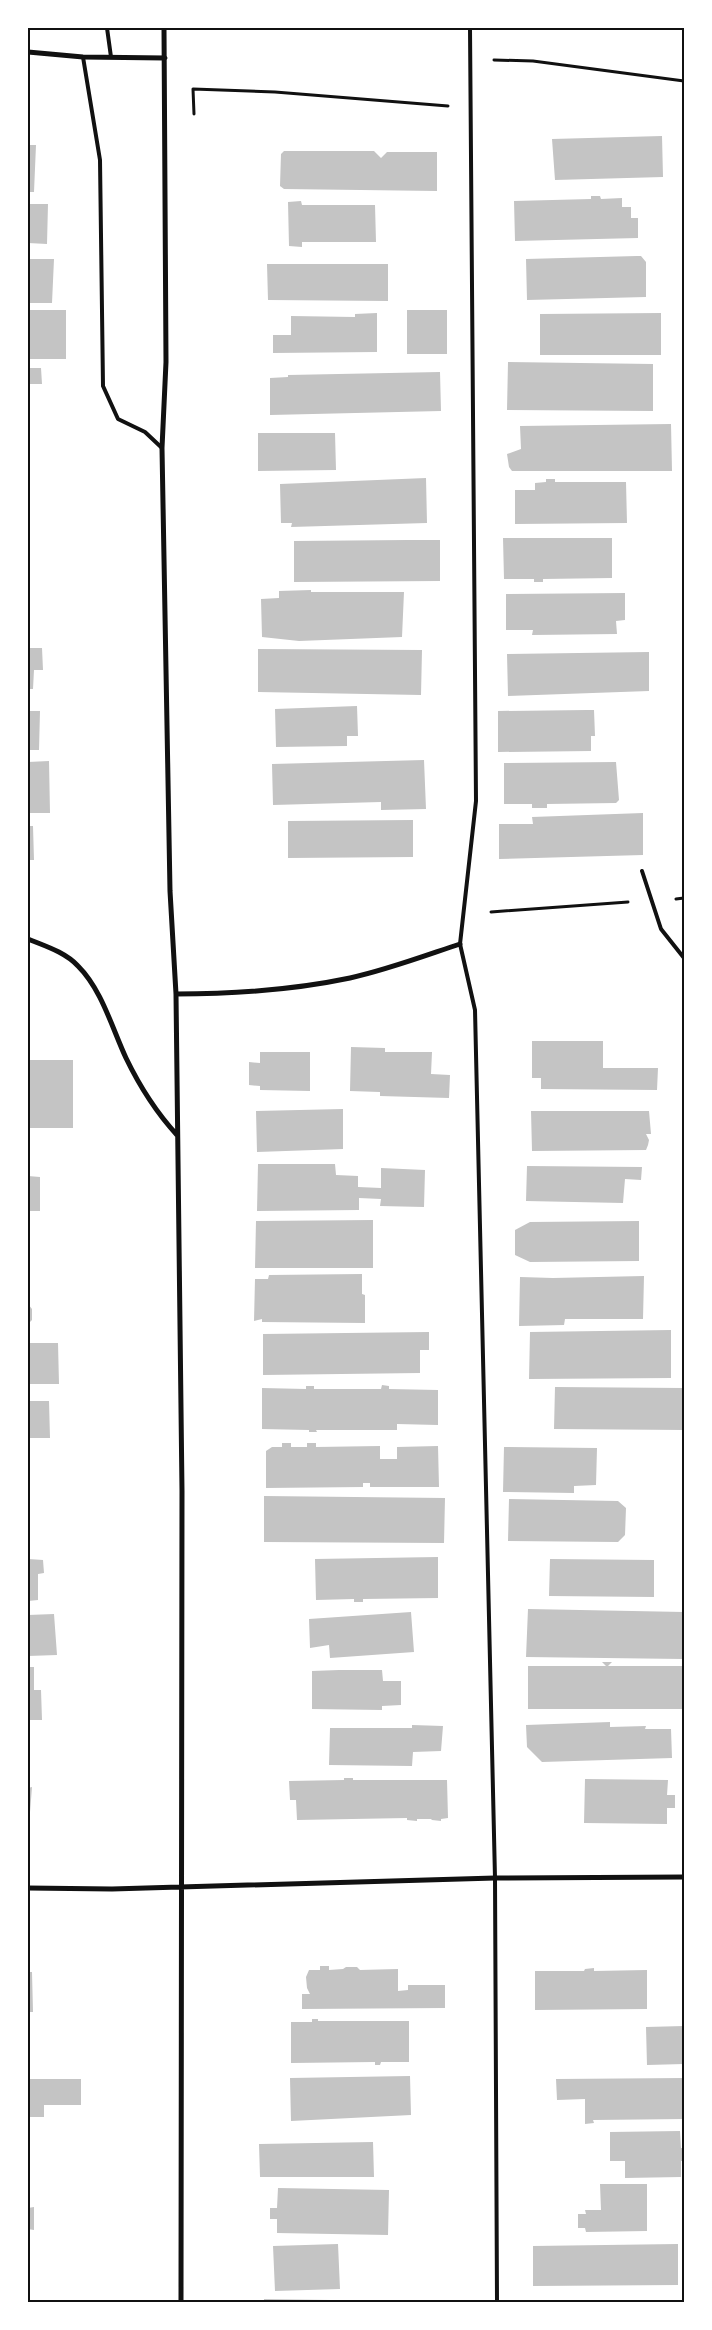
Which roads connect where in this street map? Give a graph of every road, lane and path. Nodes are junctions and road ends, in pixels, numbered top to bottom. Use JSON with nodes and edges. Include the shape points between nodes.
{"nodes":[{"id":1,"x":107,"y":28,"type":"edge"},
{"id":2,"x":164,"y":28,"type":"edge"},
{"id":3,"x":470,"y":28,"type":"edge"},
{"id":4,"x":28,"y":52,"type":"edge"},
{"id":5,"x":83,"y":57,"type":"junction"},
{"id":6,"x":111,"y":58,"type":"junction"},
{"id":7,"x":165,"y":58,"type":"junction"},
{"id":8,"x":491,"y":60,"type":"dead end"},
{"id":9,"x":684,"y":81,"type":"edge"},
{"id":10,"x":457,"y":106,"type":"dead end"},
{"id":11,"x":194,"y":114,"type":"dead end"},
{"id":12,"x":162,"y":448,"type":"junction"},
{"id":13,"x":642,"y":871,"type":"dead end"},
{"id":14,"x":684,"y":898,"type":"edge"},
{"id":15,"x":652,"y":901,"type":"junction"},
{"id":16,"x":491,"y":912,"type":"dead end"},
{"id":17,"x":28,"y":939,"type":"edge"},
{"id":18,"x":460,"y":944,"type":"junction"},
{"id":19,"x":684,"y":958,"type":"edge"},
{"id":20,"x":176,"y":994,"type":"junction"},
{"id":21,"x":177,"y":1135,"type":"junction"},
{"id":22,"x":684,"y":1877,"type":"edge"},
{"id":23,"x":495,"y":1878,"type":"junction"},
{"id":24,"x":183,"y":1886,"type":"junction"},
{"id":25,"x":28,"y":1888,"type":"edge"},
{"id":26,"x":182,"y":2302,"type":"edge"},
{"id":27,"x":496,"y":2302,"type":"edge"}],
"edges":[{"from":1,"to":6,"type":"lane"},
{"from":2,"to":7,"type":"street"},
{"from":3,"to":18,"type":"lane","via":[[476,801]]},
{"from":4,"to":5,"type":"street"},
{"from":5,"to":6,"type":"street"},
{"from":5,"to":12,"type":"lane","via":[[100,160],[104,386],[118,419],[146,432]]},
{"from":6,"to":7,"type":"street"},
{"from":7,"to":12,"type":"street","via":[[166,362]]},
{"from":8,"to":9,"type":"path","via":[[533,61]]},
{"from":10,"to":11,"type":"path","via":[[193,89]]},
{"from":12,"to":20,"type":"street","via":[[170,891]]},
{"from":13,"to":15,"type":"lane"},
{"from":14,"to":15,"type":"path"},
{"from":15,"to":16,"type":"path"},
{"from":15,"to":19,"type":"lane","via":[[661,929]]},
{"from":17,"to":21,"type":"street","via":[[55,950],[78,966],[97,993],[126,1059],[154,1110]]},
{"from":18,"to":20,"type":"street","via":[[352,978],[297,988],[227,994]]},
{"from":18,"to":23,"type":"lane","via":[[475,1010]]},
{"from":20,"to":21,"type":"street"},
{"from":21,"to":24,"type":"street"},
{"from":22,"to":23,"type":"street"},
{"from":23,"to":24,"type":"street"},
{"from":23,"to":27,"type":"lane"},
{"from":24,"to":25,"type":"street"},
{"from":24,"to":26,"type":"street"}]}
